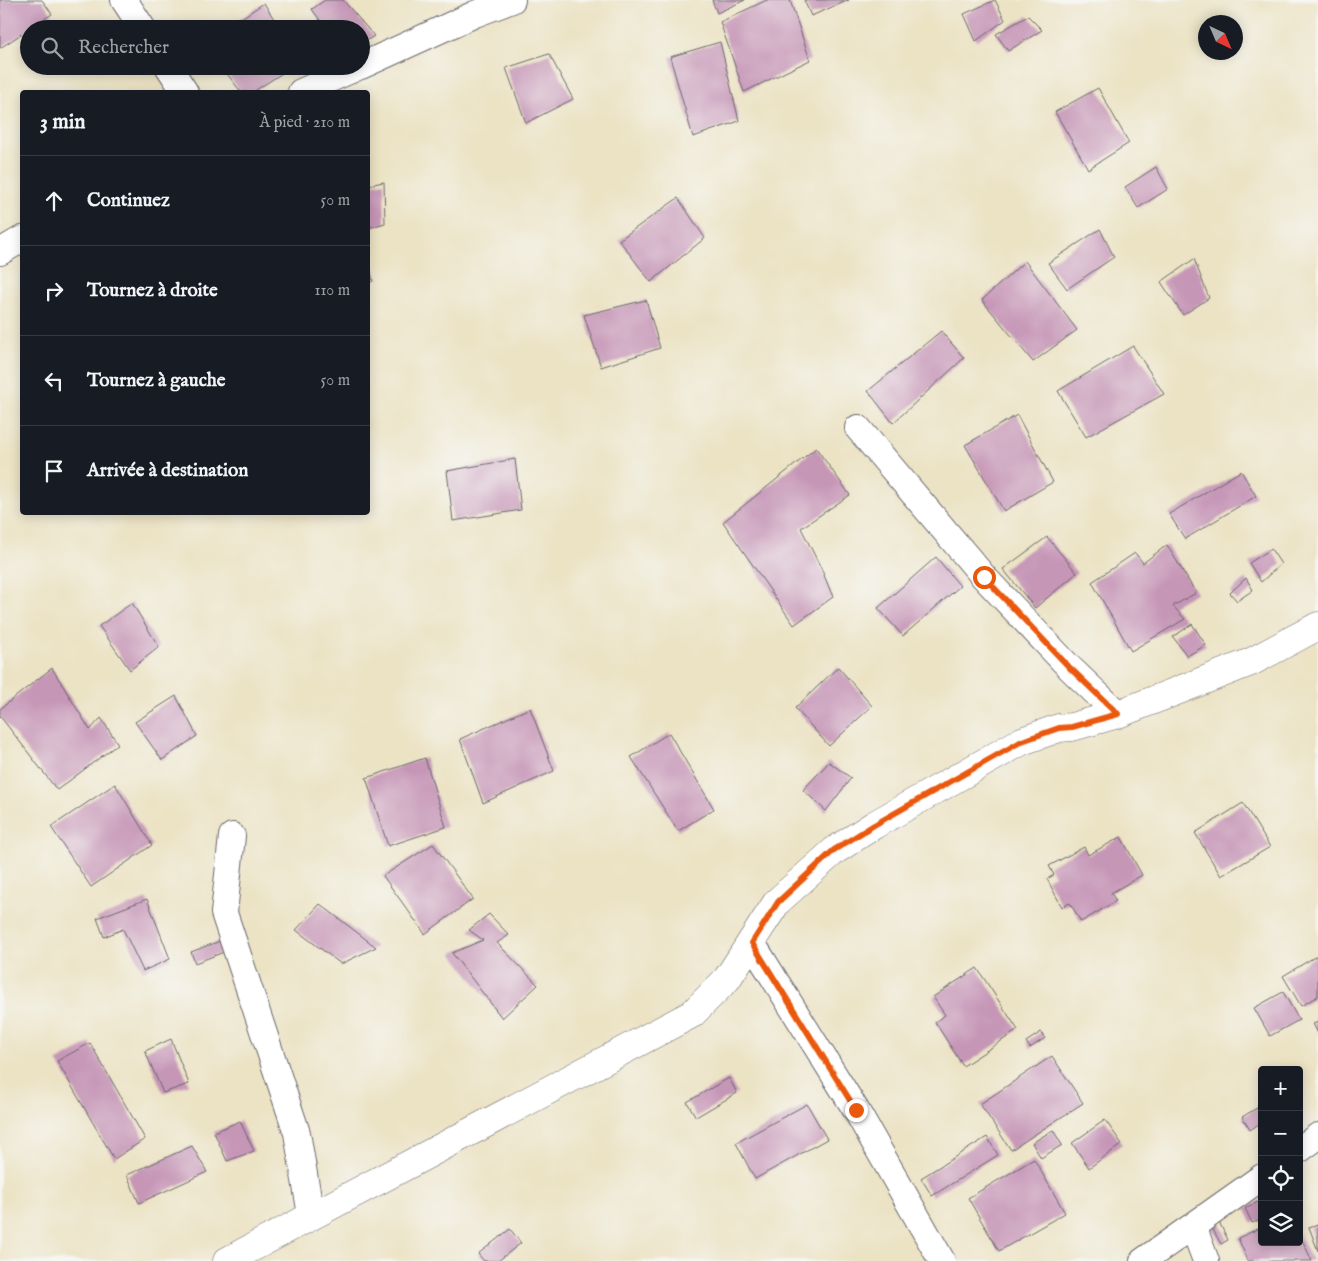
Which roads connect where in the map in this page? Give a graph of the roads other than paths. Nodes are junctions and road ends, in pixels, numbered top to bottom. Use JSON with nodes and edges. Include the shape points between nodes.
{"nodes":[{"id":1,"x":124,"y":0,"type":"edge"},
{"id":2,"x":511,"y":0,"type":"edge"},
{"id":3,"x":137,"y":20,"type":"edge"},
{"id":4,"x":370,"y":62,"type":"edge"},
{"id":5,"x":174,"y":75,"type":"edge"},
{"id":6,"x":340,"y":75,"type":"edge"},
{"id":7,"x":184,"y":90,"type":"edge"},
{"id":8,"x":306,"y":90,"type":"edge"},
{"id":9,"x":20,"y":240,"type":"edge"},
{"id":10,"x":0,"y":252,"type":"edge"},
{"id":11,"x":858,"y":428,"type":"dead end"},
{"id":12,"x":1318,"y":626,"type":"edge"},
{"id":13,"x":1118,"y":714,"type":"junction"},
{"id":14,"x":232,"y":836,"type":"dead end"},
{"id":15,"x":752,"y":943,"type":"junction"},
{"id":16,"x":1318,"y":1136,"type":"edge"},
{"id":17,"x":1303,"y":1147,"type":"edge"},
{"id":18,"x":1258,"y":1180,"type":"edge"},
{"id":19,"x":311,"y":1215,"type":"junction"},
{"id":20,"x":1193,"y":1226,"type":"junction"},
{"id":21,"x":229,"y":1261,"type":"edge"},
{"id":22,"x":942,"y":1261,"type":"edge"},
{"id":23,"x":1143,"y":1261,"type":"edge"},
{"id":24,"x":1206,"y":1261,"type":"edge"}],
"edges":[{"from":1,"to":3,"type":"street"},
{"from":2,"to":4,"type":"street"},
{"from":5,"to":7,"type":"street"},
{"from":6,"to":8,"type":"street"},
{"from":9,"to":10,"type":"street"},
{"from":11,"to":13,"type":"street","via":[[984,577]]},
{"from":12,"to":13,"type":"street","via":[[1251,662]]},
{"from":13,"to":15,"type":"street","via":[[1022,741],[834,850],[778,902]]},
{"from":14,"to":19,"type":"street","via":[[224,913],[297,1133]]},
{"from":15,"to":19,"type":"street","via":[[727,979],[692,1014]]},
{"from":15,"to":22,"type":"street","via":[[856,1110]]},
{"from":16,"to":17,"type":"street"},
{"from":18,"to":20,"type":"street"},
{"from":19,"to":21,"type":"street"},
{"from":20,"to":23,"type":"street"},
{"from":20,"to":24,"type":"street"}]}
